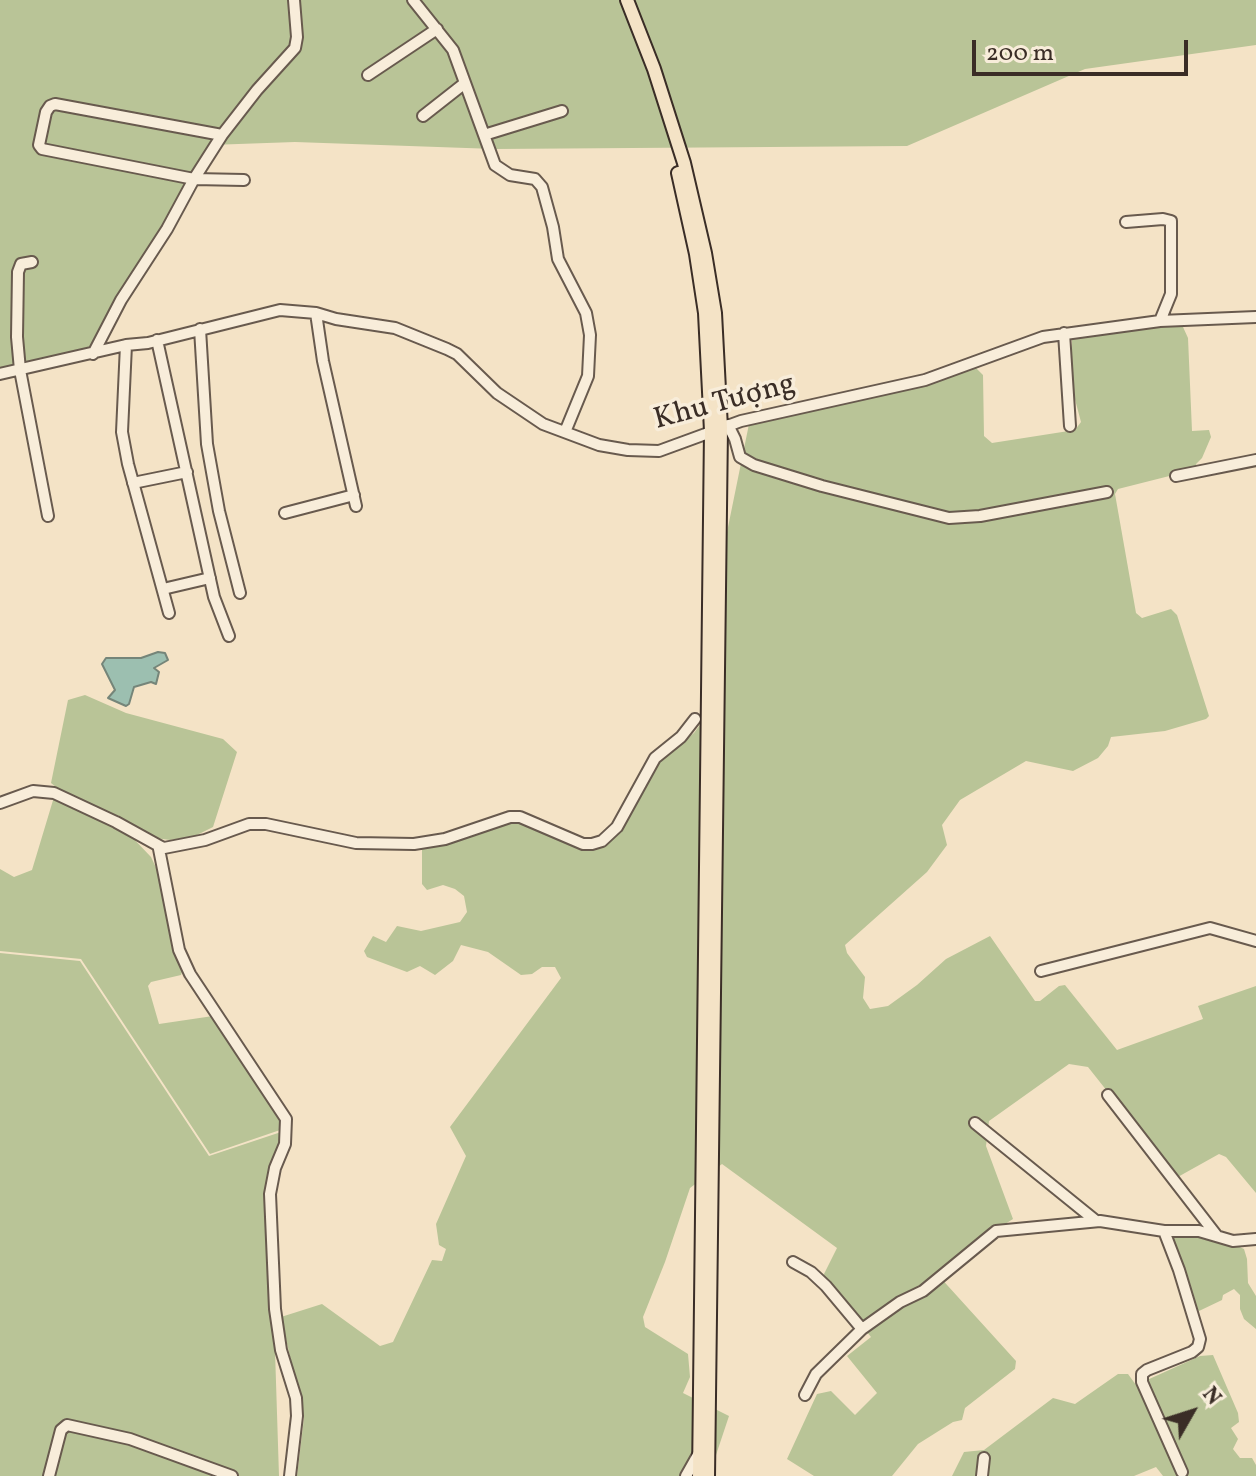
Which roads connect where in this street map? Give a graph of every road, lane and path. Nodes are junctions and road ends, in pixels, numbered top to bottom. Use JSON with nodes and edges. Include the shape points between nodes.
{"nodes":[{"id":1,"x":294,"y":0,"type":"edge"},
{"id":2,"x":413,"y":0,"type":"edge"},
{"id":3,"x":619,"y":0,"type":"edge"},
{"id":4,"x":627,"y":0,"type":"edge"},
{"id":5,"x":437,"y":29,"type":"junction"},
{"id":6,"x":368,"y":75,"type":"dead end"},
{"id":7,"x":465,"y":83,"type":"junction"},
{"id":8,"x":562,"y":111,"type":"dead end"},
{"id":9,"x":423,"y":116,"type":"dead end"},
{"id":10,"x":222,"y":135,"type":"junction"},
{"id":11,"x":484,"y":135,"type":"junction"},
{"id":12,"x":194,"y":179,"type":"junction"},
{"id":13,"x":244,"y":180,"type":"dead end"},
{"id":14,"x":1126,"y":222,"type":"dead end"},
{"id":15,"x":32,"y":262,"type":"dead end"},
{"id":16,"x":316,"y":313,"type":"junction"},
{"id":17,"x":1256,"y":317,"type":"edge"},
{"id":18,"x":1160,"y":321,"type":"junction"},
{"id":19,"x":200,"y":329,"type":"junction"},
{"id":20,"x":1064,"y":333,"type":"junction"},
{"id":21,"x":157,"y":340,"type":"junction"},
{"id":22,"x":126,"y":345,"type":"junction"},
{"id":23,"x":93,"y":354,"type":"junction"},
{"id":24,"x":20,"y":370,"type":"junction"},
{"id":25,"x":0,"y":374,"type":"edge"},
{"id":26,"x":1070,"y":426,"type":"dead end"},
{"id":27,"x":720,"y":428,"type":"junction"},
{"id":28,"x":565,"y":432,"type":"junction"},
{"id":29,"x":1256,"y":460,"type":"edge"},
{"id":30,"x":187,"y":472,"type":"junction"},
{"id":31,"x":1176,"y":476,"type":"dead end"},
{"id":32,"x":133,"y":483,"type":"junction"},
{"id":33,"x":1107,"y":492,"type":"dead end"},
{"id":34,"x":285,"y":513,"type":"dead end"},
{"id":35,"x":48,"y":516,"type":"dead end"},
{"id":36,"x":210,"y":578,"type":"junction"},
{"id":37,"x":163,"y":589,"type":"junction"},
{"id":38,"x":240,"y":593,"type":"dead end"},
{"id":39,"x":169,"y":613,"type":"dead end"},
{"id":40,"x":229,"y":636,"type":"dead end"},
{"id":41,"x":695,"y":719,"type":"dead end"},
{"id":42,"x":0,"y":803,"type":"edge"},
{"id":43,"x":163,"y":848,"type":"junction"},
{"id":44,"x":1256,"y":941,"type":"edge"},
{"id":45,"x":1041,"y":971,"type":"dead end"},
{"id":46,"x":1108,"y":1095,"type":"dead end"},
{"id":47,"x":975,"y":1123,"type":"dead end"},
{"id":48,"x":1096,"y":1221,"type":"junction"},
{"id":49,"x":1164,"y":1231,"type":"junction"},
{"id":50,"x":1218,"y":1237,"type":"junction"},
{"id":51,"x":1256,"y":1239,"type":"edge"},
{"id":52,"x":793,"y":1262,"type":"dead end"},
{"id":53,"x":862,"y":1329,"type":"junction"},
{"id":54,"x":805,"y":1395,"type":"dead end"},
{"id":55,"x":699,"y":1453,"type":"junction"},
{"id":56,"x":984,"y":1458,"type":"dead end"},
{"id":57,"x":1182,"y":1472,"type":"dead end"},
{"id":58,"x":49,"y":1476,"type":"edge"},
{"id":59,"x":232,"y":1476,"type":"edge"},
{"id":60,"x":290,"y":1476,"type":"edge"},
{"id":61,"x":686,"y":1476,"type":"edge"},
{"id":62,"x":699,"y":1476,"type":"edge"},
{"id":63,"x":708,"y":1476,"type":"edge"},
{"id":64,"x":982,"y":1476,"type":"edge"}],
"edges":[{"from":1,"to":10,"type":"street","via":[[295,48]]},
{"from":2,"to":5,"type":"street"},
{"from":3,"to":27,"type":"main road","via":[[676,165],[696,254]]},
{"from":4,"to":27,"type":"main road","via":[[684,163],[705,253],[715,313]]},
{"from":5,"to":6,"type":"street"},
{"from":5,"to":7,"type":"street","via":[[453,50]]},
{"from":7,"to":9,"type":"street"},
{"from":7,"to":11,"type":"street"},
{"from":8,"to":11,"type":"street"},
{"from":10,"to":12,"type":"street"},
{"from":10,"to":12,"type":"street","via":[[55,104],[46,112],[42,149]]},
{"from":11,"to":28,"type":"street","via":[[495,165],[510,175],[535,179],[542,187],[558,259],[586,313],[588,376]]},
{"from":12,"to":13,"type":"street"},
{"from":12,"to":23,"type":"street"},
{"from":14,"to":18,"type":"street","via":[[1171,221],[1171,294]]},
{"from":15,"to":24,"type":"street","via":[[21,264],[18,272]]},
{"from":16,"to":19,"type":"street","name":"Khu Tượng","via":[[280,310]]},
{"from":16,"to":28,"type":"street","name":"Khu Tượng","via":[[395,328],[447,349],[523,413]]},
{"from":16,"to":34,"type":"street","via":[[355,500]]},
{"from":17,"to":18,"type":"street","name":"Khu Tượng"},
{"from":18,"to":20,"type":"street","name":"Khu Tượng"},
{"from":19,"to":21,"type":"street","name":"Khu Tượng"},
{"from":19,"to":38,"type":"street","via":[[207,444]]},
{"from":20,"to":26,"type":"street"},
{"from":20,"to":27,"type":"street","name":"Khu Tượng","via":[[925,380]]},
{"from":21,"to":22,"type":"street","name":"Khu Tượng"},
{"from":21,"to":30,"type":"street"},
{"from":22,"to":23,"type":"street","name":"Khu Tượng"},
{"from":22,"to":32,"type":"street","via":[[122,432]]},
{"from":23,"to":24,"type":"street","name":"Khu Tượng"},
{"from":24,"to":25,"type":"street","name":"Khu Tượng"},
{"from":24,"to":35,"type":"street"},
{"from":27,"to":28,"type":"street","name":"Khu Tượng","via":[[659,451],[599,445]]},
{"from":27,"to":33,"type":"street","via":[[735,439],[740,457],[754,465],[949,518]]},
{"from":27,"to":55,"type":"main road"},
{"from":27,"to":63,"type":"main road"},
{"from":29,"to":31,"type":"street"},
{"from":30,"to":32,"type":"street"},
{"from":30,"to":36,"type":"street"},
{"from":32,"to":37,"type":"street"},
{"from":36,"to":37,"type":"street"},
{"from":36,"to":40,"type":"street"},
{"from":37,"to":39,"type":"street"},
{"from":41,"to":43,"type":"street","via":[[655,758],[617,827],[592,844],[510,817],[414,844],[356,843],[249,824]]},
{"from":42,"to":43,"type":"street","via":[[33,791],[54,793]]},
{"from":43,"to":60,"type":"street","via":[[158,852],[179,950],[286,1119],[285,1144],[270,1194],[275,1309],[296,1398]]},
{"from":44,"to":45,"type":"street","via":[[1210,928]]},
{"from":46,"to":50,"type":"street"},
{"from":47,"to":48,"type":"street"},
{"from":48,"to":49,"type":"street"},
{"from":48,"to":53,"type":"street","via":[[996,1231],[923,1291]]},
{"from":49,"to":50,"type":"street","via":[[1192,1230]]},
{"from":49,"to":57,"type":"street","via":[[1200,1339],[1192,1352],[1147,1370],[1142,1382]]},
{"from":50,"to":51,"type":"street"},
{"from":52,"to":53,"type":"street","via":[[826,1286]]},
{"from":53,"to":54,"type":"street","via":[[816,1374]]},
{"from":55,"to":61,"type":"street"},
{"from":55,"to":62,"type":"main road"},
{"from":56,"to":64,"type":"street"},
{"from":58,"to":59,"type":"street","via":[[67,1425],[130,1439]]}]}
